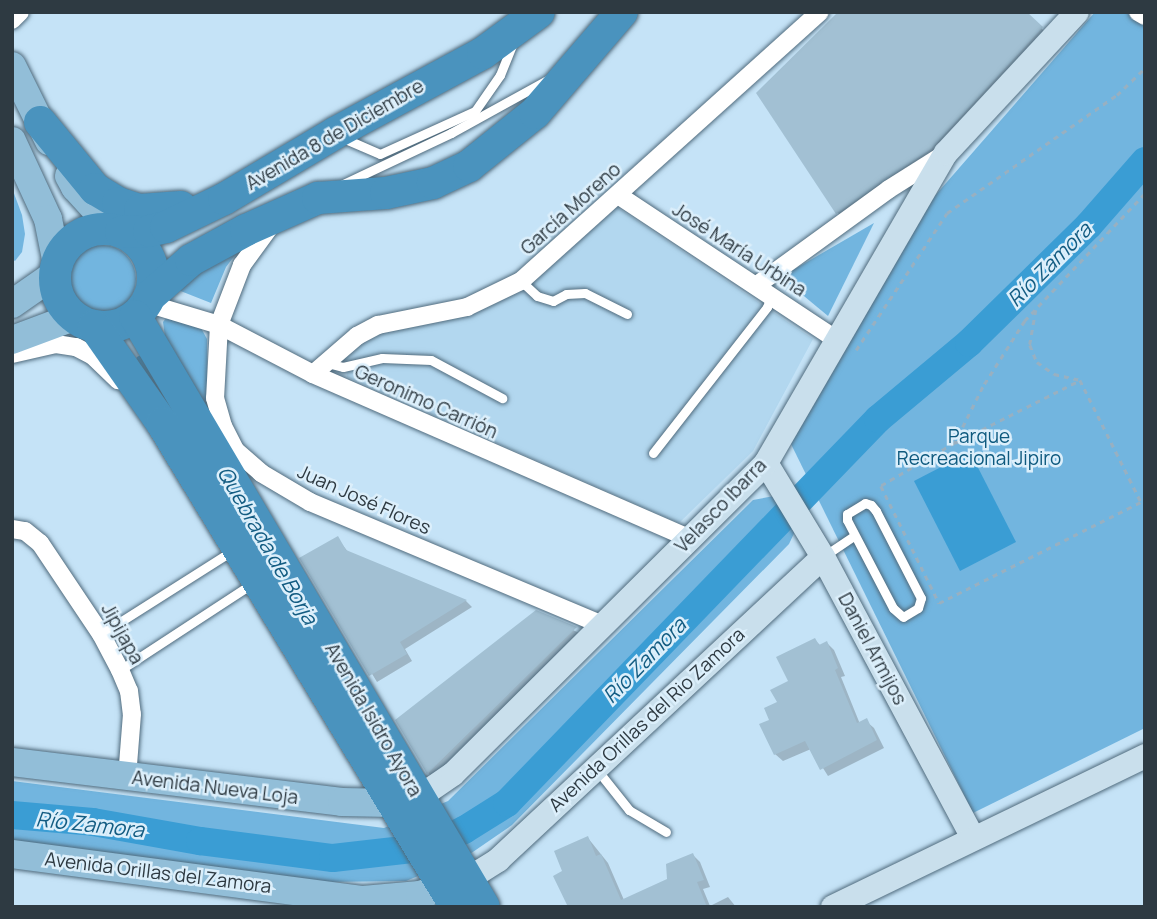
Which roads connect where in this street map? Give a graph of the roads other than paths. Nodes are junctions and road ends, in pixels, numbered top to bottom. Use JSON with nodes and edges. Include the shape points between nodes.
{"nodes":[{"id":1,"x":20,"y":12,"type":"edge"},
{"id":2,"x":622,"y":12,"type":"edge"},
{"id":3,"x":1077,"y":12,"type":"edge"},
{"id":4,"x":1138,"y":12,"type":"edge"},
{"id":5,"x":810,"y":16,"type":"edge"},
{"id":6,"x":1145,"y":16,"type":"edge"},
{"id":7,"x":12,"y":20,"type":"edge"},
{"id":8,"x":529,"y":20,"type":"edge"},
{"id":9,"x":12,"y":66,"type":"edge"},
{"id":10,"x":40,"y":122,"type":"junction"},
{"id":11,"x":335,"y":133,"type":"junction"},
{"id":12,"x":12,"y":141,"type":"edge"},
{"id":13,"x":946,"y":153,"type":"junction"},
{"id":14,"x":618,"y":195,"type":"junction"},
{"id":15,"x":224,"y":199,"type":"junction"},
{"id":16,"x":278,"y":215,"type":"junction"},
{"id":17,"x":118,"y":231,"type":"junction"},
{"id":18,"x":56,"y":269,"type":"junction"},
{"id":19,"x":521,"y":281,"type":"junction"},
{"id":20,"x":764,"y":290,"type":"junction"},
{"id":21,"x":12,"y":304,"type":"edge"},
{"id":22,"x":143,"y":305,"type":"junction"},
{"id":23,"x":627,"y":314,"type":"dead end"},
{"id":24,"x":84,"y":322,"type":"junction"},
{"id":25,"x":219,"y":325,"type":"junction"},
{"id":26,"x":12,"y":340,"type":"edge"},
{"id":27,"x":843,"y":350,"type":"junction"},
{"id":28,"x":12,"y":354,"type":"edge"},
{"id":29,"x":319,"y":368,"type":"junction"},
{"id":30,"x":502,"y":397,"type":"dead end"},
{"id":31,"x":162,"y":423,"type":"junction"},
{"id":32,"x":653,"y":453,"type":"dead end"},
{"id":33,"x":766,"y":463,"type":"junction"},
{"id":34,"x":18,"y":530,"type":"edge"},
{"id":35,"x":854,"y":536,"type":"junction"},
{"id":36,"x":690,"y":539,"type":"junction"},
{"id":37,"x":236,"y":548,"type":"junction"},
{"id":38,"x":823,"y":557,"type":"junction"},
{"id":39,"x":273,"y":588,"type":"junction"},
{"id":40,"x":602,"y":625,"type":"junction"},
{"id":41,"x":101,"y":634,"type":"junction"},
{"id":42,"x":120,"y":670,"type":"junction"},
{"id":43,"x":1145,"y":756,"type":"edge"},
{"id":44,"x":12,"y":762,"type":"edge"},
{"id":45,"x":595,"y":767,"type":"junction"},
{"id":46,"x":127,"y":778,"type":"junction"},
{"id":47,"x":408,"y":806,"type":"junction"},
{"id":48,"x":666,"y":832,"type":"dead end"},
{"id":49,"x":973,"y":838,"type":"junction"},
{"id":50,"x":12,"y":854,"type":"edge"},
{"id":51,"x":455,"y":885,"type":"edge"},
{"id":52,"x":841,"y":905,"type":"edge"},
{"id":53,"x":484,"y":907,"type":"edge"}],
"edges":[{"from":1,"to":7,"type":"street"},
{"from":2,"to":16,"type":"highway","name":"Avenida 8 de Diciembre","via":[[535,113],[469,166],[433,183],[318,198]]},
{"from":3,"to":13,"type":"main road","name":"Velasco Ibarra"},
{"from":4,"to":6,"type":"street"},
{"from":5,"to":14,"type":"street","name":"García Moreno"},
{"from":8,"to":11,"type":"highway","name":"Avenida 8 de Diciembre","via":[[483,53]]},
{"from":8,"to":11,"type":"lane","via":[[475,111],[380,154]]},
{"from":9,"to":10,"type":"main road"},
{"from":10,"to":15,"type":"highway","via":[[95,189],[118,203],[162,211]]},
{"from":10,"to":17,"type":"main road","via":[[75,187]]},
{"from":11,"to":15,"type":"highway","name":"Avenida 8 de Diciembre"},
{"from":12,"to":18,"type":"main road","via":[[44,207]]},
{"from":13,"to":20,"type":"street","name":"Velasco Ibarra","via":[[889,189]]},
{"from":13,"to":27,"type":"main road","name":"Velasco Ibarra"},
{"from":14,"to":19,"type":"street","name":"García Moreno"},
{"from":14,"to":20,"type":"street","name":"José María Urbina"},
{"from":15,"to":17,"type":"highway","name":"Avenida 8 de Diciembre","via":[[166,227]]},
{"from":16,"to":22,"type":"highway","name":"Avenida 8 de Diciembre","via":[[191,260]]},
{"from":16,"to":25,"type":"street","name":"Juan José Flores","via":[[242,265]]},
{"from":17,"to":18,"type":"highway","via":[[92,230],[79,235],[63,250]]},
{"from":17,"to":22,"type":"highway","via":[[136,241],[147,255],[152,271]]},
{"from":18,"to":21,"type":"main road"},
{"from":18,"to":24,"type":"highway","via":[[58,295]]},
{"from":19,"to":23,"type":"lane","via":[[545,299],[585,293]]},
{"from":19,"to":29,"type":"street","name":"García Moreno","via":[[467,307],[378,326],[357,336]]},
{"from":20,"to":27,"type":"street","name":"José María Urbina"},
{"from":20,"to":32,"type":"lane","via":[[767,307]]},
{"from":22,"to":24,"type":"highway","via":[[111,327]]},
{"from":22,"to":25,"type":"street","name":"Geronimo Carrión"},
{"from":22,"to":39,"type":"highway","name":"Avenida Isidro Ayora"},
{"from":24,"to":26,"type":"main road"},
{"from":24,"to":31,"type":"highway","name":"Avenida Isidro Ayora"},
{"from":25,"to":29,"type":"street","name":"Geronimo Carrión"},
{"from":25,"to":40,"type":"street","name":"Juan José Flores","via":[[215,398],[235,450],[261,473],[310,502]]},
{"from":27,"to":33,"type":"main road","name":"Velasco Ibarra"},
{"from":28,"to":31,"type":"street","via":[[57,344],[76,347],[93,356]]},
{"from":29,"to":30,"type":"lane","via":[[382,358],[431,360]]},
{"from":29,"to":36,"type":"street","name":"Geronimo Carrión"},
{"from":31,"to":37,"type":"highway","name":"Avenida Isidro Ayora"},
{"from":33,"to":36,"type":"main road","name":"Velasco Ibarra"},
{"from":33,"to":38,"type":"main road","name":"Daniel Armijos"},
{"from":34,"to":41,"type":"street","name":"Jipijapa","via":[[40,543]]},
{"from":35,"to":35,"type":"lane","via":[[897,614],[903,617],[918,608],[920,598],[871,505],[865,503],[847,514]]},
{"from":35,"to":38,"type":"lane"},
{"from":36,"to":40,"type":"main road","name":"Velasco Ibarra"},
{"from":37,"to":39,"type":"highway","name":"Avenida Isidro Ayora"},
{"from":37,"to":41,"type":"lane"},
{"from":38,"to":45,"type":"main road","name":"Avenida Orillas del Rio Zamora"},
{"from":38,"to":49,"type":"main road","name":"Daniel Armijos"},
{"from":39,"to":42,"type":"lane"},
{"from":39,"to":47,"type":"highway","name":"Avenida Isidro Ayora"},
{"from":40,"to":47,"type":"main road","name":"Velasco Ibarra","via":[[453,774]]},
{"from":41,"to":42,"type":"street","name":"Jipijapa"},
{"from":42,"to":46,"type":"street","name":"Jipijapa","via":[[132,714]]},
{"from":43,"to":49,"type":"main road"},
{"from":44,"to":46,"type":"main road","name":"Avenida Nueva Loja"},
{"from":45,"to":48,"type":"lane","via":[[629,810]]},
{"from":45,"to":51,"type":"main road","name":"Avenida Orillas del Rio Zamora","via":[[498,860]]},
{"from":46,"to":47,"type":"main road","name":"Avenida Nueva Loja"},
{"from":47,"to":51,"type":"highway","name":"Avenida Isidro Ayora"},
{"from":49,"to":52,"type":"main road"},
{"from":50,"to":51,"type":"main road","name":"Avenida Orillas del Zamora","via":[[363,900],[391,900]]},
{"from":51,"to":53,"type":"highway","name":"Avenida Isidro Ayora"}]}
